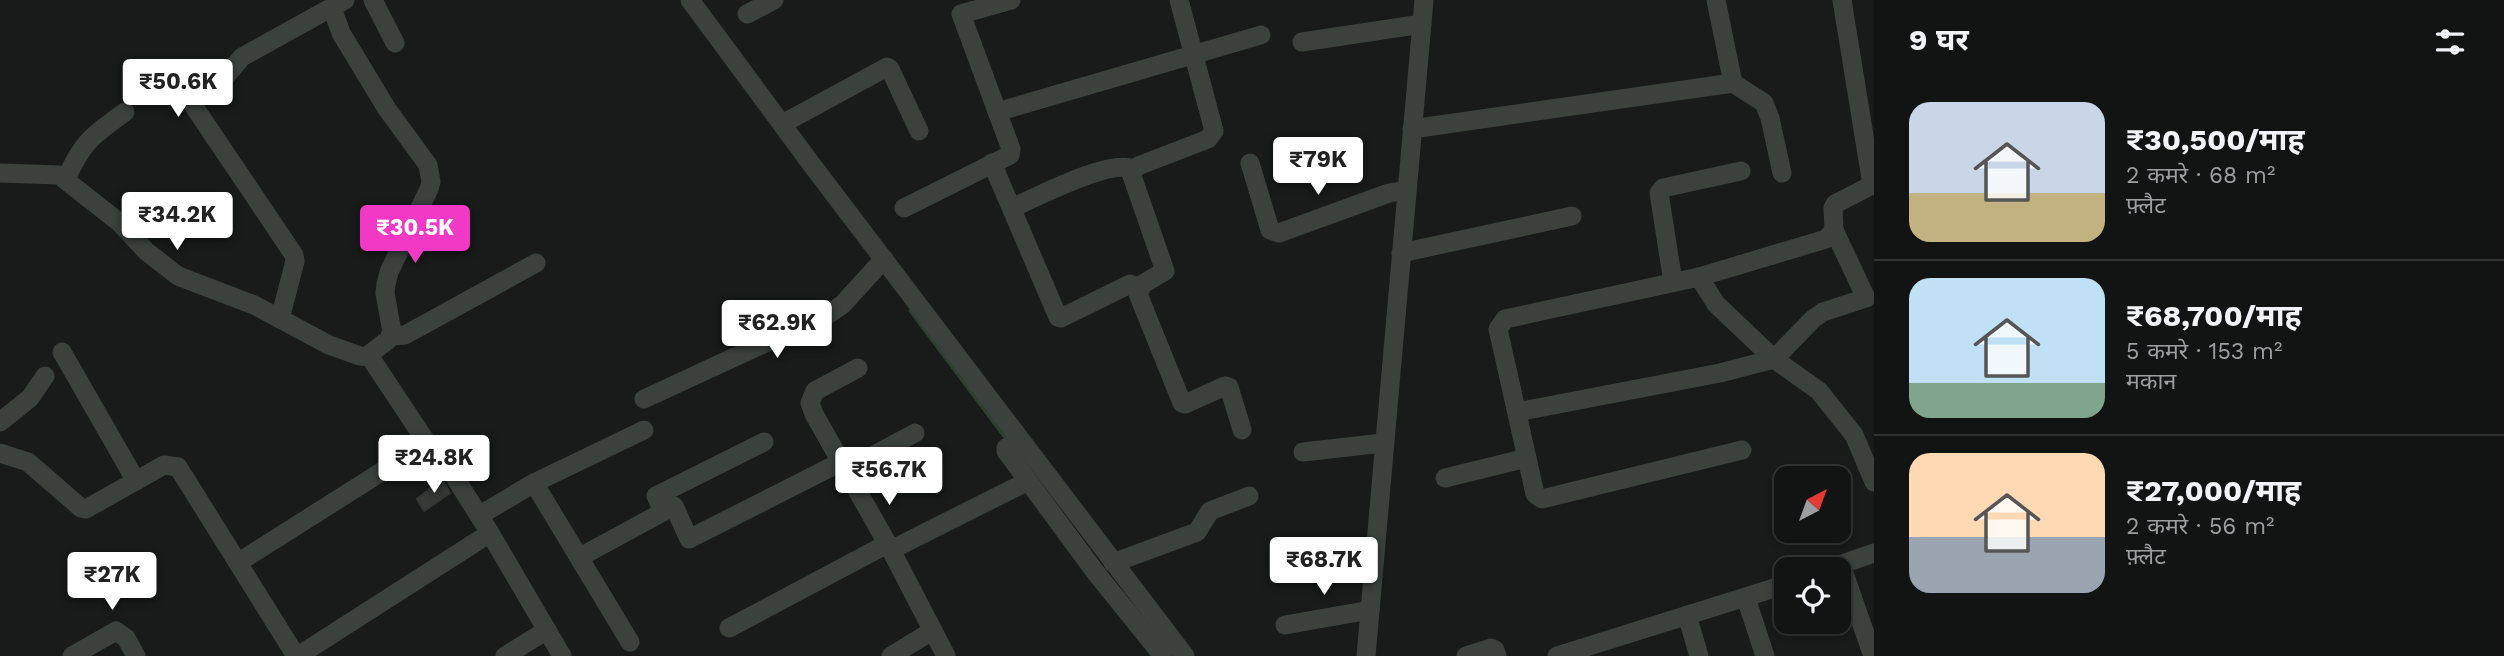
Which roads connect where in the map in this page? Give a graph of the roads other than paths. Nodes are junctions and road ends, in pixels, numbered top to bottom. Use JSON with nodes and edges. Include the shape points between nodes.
{"nodes":[{"id":1,"x":373,"y":0,"type":"edge"},
{"id":2,"x":690,"y":0,"type":"edge"},
{"id":3,"x":774,"y":0,"type":"edge"},
{"id":4,"x":1179,"y":0,"type":"edge"},
{"id":5,"x":1424,"y":0,"type":"edge"},
{"id":6,"x":1716,"y":0,"type":"edge"},
{"id":7,"x":1842,"y":0,"type":"edge"},
{"id":8,"x":1006,"y":1,"type":"edge"},
{"id":9,"x":338,"y":4,"type":"edge"},
{"id":10,"x":747,"y":14,"type":"dead end"},
{"id":11,"x":1422,"y":24,"type":"junction"},
{"id":12,"x":1261,"y":35,"type":"dead end"},
{"id":13,"x":1302,"y":42,"type":"dead end"},
{"id":14,"x":395,"y":43,"type":"dead end"},
{"id":15,"x":1194,"y":55,"type":"junction"},
{"id":16,"x":1733,"y":83,"type":"junction"},
{"id":17,"x":125,"y":111,"type":"dead end"},
{"id":18,"x":997,"y":113,"type":"junction"},
{"id":19,"x":782,"y":124,"type":"junction"},
{"id":20,"x":1412,"y":129,"type":"junction"},
{"id":21,"x":919,"y":131,"type":"dead end"},
{"id":22,"x":992,"y":163,"type":"junction"},
{"id":23,"x":1250,"y":163,"type":"dead end"},
{"id":24,"x":1133,"y":169,"type":"junction"},
{"id":25,"x":1741,"y":171,"type":"dead end"},
{"id":26,"x":0,"y":173,"type":"edge"},
{"id":27,"x":1782,"y":173,"type":"dead end"},
{"id":28,"x":66,"y":179,"type":"junction"},
{"id":29,"x":1873,"y":185,"type":"edge"},
{"id":30,"x":1407,"y":190,"type":"junction"},
{"id":31,"x":904,"y":208,"type":"dead end"},
{"id":32,"x":1012,"y":208,"type":"junction"},
{"id":33,"x":1572,"y":216,"type":"dead end"},
{"id":34,"x":1834,"y":230,"type":"junction"},
{"id":35,"x":1401,"y":253,"type":"junction"},
{"id":36,"x":536,"y":263,"type":"dead end"},
{"id":37,"x":879,"y":263,"type":"junction"},
{"id":38,"x":1699,"y":276,"type":"junction"},
{"id":39,"x":1673,"y":282,"type":"junction"},
{"id":40,"x":1139,"y":288,"type":"junction"},
{"id":41,"x":1871,"y":303,"type":"edge"},
{"id":42,"x":280,"y":319,"type":"junction"},
{"id":43,"x":391,"y":336,"type":"junction"},
{"id":44,"x":62,"y":352,"type":"dead end"},
{"id":45,"x":371,"y":357,"type":"junction"},
{"id":46,"x":1774,"y":359,"type":"junction"},
{"id":47,"x":858,"y":368,"type":"dead end"},
{"id":48,"x":46,"y":376,"type":"dead end"},
{"id":49,"x":644,"y":399,"type":"dead end"},
{"id":50,"x":1517,"y":412,"type":"junction"},
{"id":51,"x":0,"y":422,"type":"edge"},
{"id":52,"x":644,"y":430,"type":"dead end"},
{"id":53,"x":1242,"y":430,"type":"dead end"},
{"id":54,"x":915,"y":433,"type":"dead end"},
{"id":55,"x":764,"y":442,"type":"dead end"},
{"id":56,"x":427,"y":443,"type":"junction"},
{"id":57,"x":1014,"y":443,"type":"junction"},
{"id":58,"x":1383,"y":443,"type":"junction"},
{"id":59,"x":1742,"y":450,"type":"dead end"},
{"id":60,"x":1303,"y":452,"type":"dead end"},
{"id":61,"x":0,"y":453,"type":"edge"},
{"id":62,"x":1527,"y":458,"type":"junction"},
{"id":63,"x":843,"y":466,"type":"junction"},
{"id":64,"x":1445,"y":478,"type":"dead end"},
{"id":65,"x":136,"y":481,"type":"junction"},
{"id":66,"x":1028,"y":481,"type":"junction"},
{"id":67,"x":1874,"y":482,"type":"edge"},
{"id":68,"x":534,"y":483,"type":"junction"},
{"id":69,"x":1249,"y":496,"type":"dead end"},
{"id":70,"x":663,"y":511,"type":"junction"},
{"id":71,"x":480,"y":515,"type":"junction"},
{"id":72,"x":490,"y":533,"type":"junction"},
{"id":73,"x":889,"y":547,"type":"junction"},
{"id":74,"x":1874,"y":553,"type":"edge"},
{"id":75,"x":580,"y":557,"type":"junction"},
{"id":76,"x":1851,"y":561,"type":"edge"},
{"id":77,"x":239,"y":562,"type":"junction"},
{"id":78,"x":1113,"y":564,"type":"junction"},
{"id":79,"x":1774,"y":588,"type":"edge"},
{"id":80,"x":1746,"y":598,"type":"junction"},
{"id":81,"x":1851,"y":603,"type":"edge"},
{"id":82,"x":1370,"y":610,"type":"junction"},
{"id":83,"x":1687,"y":615,"type":"junction"},
{"id":84,"x":1285,"y":625,"type":"dead end"},
{"id":85,"x":729,"y":628,"type":"dead end"},
{"id":86,"x":547,"y":630,"type":"junction"},
{"id":87,"x":932,"y":631,"type":"junction"},
{"id":88,"x":630,"y":642,"type":"dead end"},
{"id":89,"x":1872,"y":651,"type":"edge"},
{"id":90,"x":72,"y":656,"type":"edge"},
{"id":91,"x":136,"y":656,"type":"edge"},
{"id":92,"x":297,"y":656,"type":"edge"},
{"id":93,"x":505,"y":656,"type":"edge"},
{"id":94,"x":562,"y":656,"type":"edge"},
{"id":95,"x":891,"y":656,"type":"edge"},
{"id":96,"x":946,"y":656,"type":"edge"},
{"id":97,"x":1163,"y":656,"type":"edge"},
{"id":98,"x":1185,"y":656,"type":"edge"},
{"id":99,"x":1366,"y":656,"type":"edge"},
{"id":100,"x":1466,"y":656,"type":"edge"},
{"id":101,"x":1497,"y":656,"type":"edge"},
{"id":102,"x":1557,"y":656,"type":"edge"},
{"id":103,"x":1699,"y":656,"type":"edge"},
{"id":104,"x":1765,"y":656,"type":"edge"}],
"edges":[{"from":1,"to":14,"type":"street"},
{"from":2,"to":19,"type":"street"},
{"from":3,"to":10,"type":"street"},
{"from":4,"to":15,"type":"street"},
{"from":5,"to":11,"type":"street"},
{"from":6,"to":16,"type":"street"},
{"from":7,"to":29,"type":"street"},
{"from":8,"to":18,"type":"street","via":[[961,14]]},
{"from":9,"to":42,"type":"street","via":[[242,57],[225,77],[193,99],[294,255]]},
{"from":9,"to":43,"type":"street","via":[[341,33],[428,165],[431,182],[389,272],[385,293]]},
{"from":11,"to":13,"type":"street"},
{"from":11,"to":20,"type":"street"},
{"from":12,"to":15,"type":"street"},
{"from":15,"to":18,"type":"street"},
{"from":15,"to":24,"type":"street","via":[[1214,131],[1208,139]]},
{"from":16,"to":20,"type":"street"},
{"from":16,"to":27,"type":"street","via":[[1764,103]]},
{"from":17,"to":28,"type":"street","via":[[82,146]]},
{"from":18,"to":22,"type":"street","via":[[1011,152]]},
{"from":19,"to":21,"type":"street","via":[[887,67]]},
{"from":19,"to":37,"type":"street"},
{"from":20,"to":30,"type":"street"},
{"from":22,"to":31,"type":"street"},
{"from":22,"to":32,"type":"street"},
{"from":23,"to":30,"type":"street","via":[[1273,232]]},
{"from":24,"to":32,"type":"street","via":[[1103,169]]},
{"from":24,"to":40,"type":"street","via":[[1165,271]]},
{"from":25,"to":39,"type":"street","via":[[1663,188],[1659,193]]},
{"from":26,"to":28,"type":"street","via":[[51,174]]},
{"from":28,"to":42,"type":"street","via":[[169,271]]},
{"from":29,"to":34,"type":"street","via":[[1835,204]]},
{"from":30,"to":35,"type":"street"},
{"from":32,"to":40,"type":"street","via":[[1058,317],[1130,284]]},
{"from":33,"to":35,"type":"street"},
{"from":34,"to":38,"type":"street","via":[[1826,239]]},
{"from":34,"to":41,"type":"street"},
{"from":35,"to":58,"type":"street"},
{"from":36,"to":43,"type":"street","via":[[405,335]]},
{"from":37,"to":49,"type":"street","via":[[830,313]]},
{"from":37,"to":57,"type":"street"},
{"from":38,"to":39,"type":"street"},
{"from":38,"to":46,"type":"street","via":[[1716,304]]},
{"from":39,"to":50,"type":"street","via":[[1500,323]]},
{"from":40,"to":53,"type":"street","via":[[1182,403],[1228,387]]},
{"from":41,"to":46,"type":"street","via":[[1823,312]]},
{"from":42,"to":45,"type":"street","via":[[329,345]]},
{"from":43,"to":45,"type":"street"},
{"from":44,"to":65,"type":"street"},
{"from":45,"to":56,"type":"street"},
{"from":46,"to":50,"type":"street"},
{"from":46,"to":67,"type":"street","via":[[1819,391],[1848,426]]},
{"from":47,"to":63,"type":"street","via":[[815,391],[810,403]]},
{"from":48,"to":51,"type":"street","via":[[30,398]]},
{"from":50,"to":62,"type":"street"},
{"from":52,"to":68,"type":"street"},
{"from":54,"to":63,"type":"street"},
{"from":55,"to":70,"type":"street","via":[[656,496]]},
{"from":56,"to":71,"type":"street","via":[[442,457]]},
{"from":56,"to":77,"type":"street"},
{"from":57,"to":66,"type":"street","via":[[1006,451]]},
{"from":57,"to":78,"type":"street"},
{"from":58,"to":60,"type":"street"},
{"from":58,"to":82,"type":"street"},
{"from":59,"to":62,"type":"street","via":[[1542,499],[1535,494]]},
{"from":61,"to":65,"type":"street","via":[[28,462],[80,508],[93,506]]},
{"from":62,"to":64,"type":"street"},
{"from":63,"to":70,"type":"street","via":[[689,539],[674,506]]},
{"from":63,"to":73,"type":"street"},
{"from":65,"to":77,"type":"street","via":[[164,465],[178,467]]},
{"from":66,"to":73,"type":"street"},
{"from":66,"to":97,"type":"street"},
{"from":68,"to":71,"type":"street"},
{"from":68,"to":75,"type":"street"},
{"from":69,"to":78,"type":"street","via":[[1210,510],[1197,532]]},
{"from":70,"to":75,"type":"street"},
{"from":71,"to":72,"type":"street"},
{"from":72,"to":86,"type":"street"},
{"from":72,"to":92,"type":"street"},
{"from":73,"to":85,"type":"street"},
{"from":73,"to":87,"type":"street"},
{"from":74,"to":76,"type":"street"},
{"from":75,"to":88,"type":"street"},
{"from":77,"to":92,"type":"street"},
{"from":78,"to":98,"type":"street"},
{"from":79,"to":80,"type":"street"},
{"from":80,"to":83,"type":"street"},
{"from":80,"to":104,"type":"street"},
{"from":81,"to":89,"type":"street"},
{"from":82,"to":84,"type":"street"},
{"from":82,"to":99,"type":"street"},
{"from":83,"to":102,"type":"street"},
{"from":83,"to":103,"type":"street"},
{"from":86,"to":93,"type":"street"},
{"from":86,"to":94,"type":"street"},
{"from":87,"to":95,"type":"street"},
{"from":87,"to":96,"type":"street"},
{"from":90,"to":91,"type":"street","via":[[116,631]]},
{"from":100,"to":101,"type":"street","via":[[1491,648]]}]}
